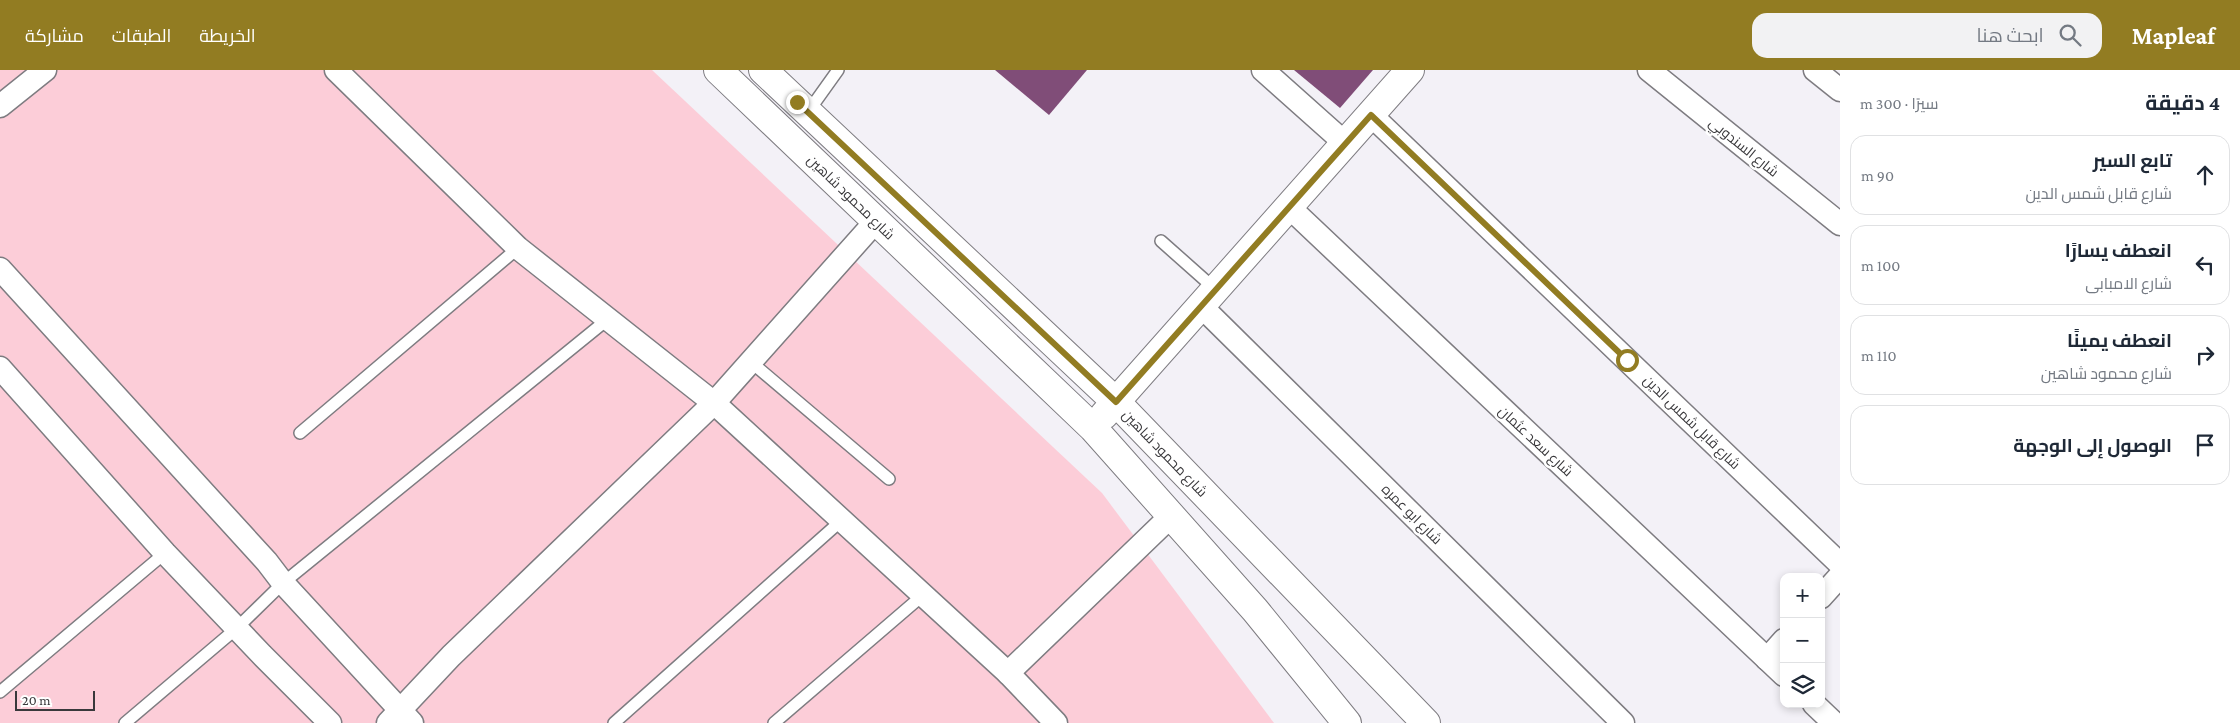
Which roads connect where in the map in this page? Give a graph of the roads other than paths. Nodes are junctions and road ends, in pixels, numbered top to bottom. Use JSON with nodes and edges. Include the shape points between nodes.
{"nodes":[{"id":1,"x":45,"y":70,"type":"edge"},
{"id":2,"x":336,"y":70,"type":"edge"},
{"id":3,"x":718,"y":70,"type":"edge"},
{"id":4,"x":763,"y":70,"type":"edge"},
{"id":5,"x":838,"y":70,"type":"edge"},
{"id":6,"x":1263,"y":70,"type":"edge"},
{"id":7,"x":1410,"y":70,"type":"edge"},
{"id":8,"x":1649,"y":70,"type":"edge"},
{"id":9,"x":1814,"y":70,"type":"edge"},
{"id":10,"x":1840,"y":90,"type":"edge"},
{"id":11,"x":0,"y":106,"type":"edge"},
{"id":12,"x":808,"y":112,"type":"junction"},
{"id":13,"x":1371,"y":115,"type":"junction"},
{"id":14,"x":1346,"y":144,"type":"junction"},
{"id":15,"x":1289,"y":207,"type":"junction"},
{"id":16,"x":876,"y":221,"type":"junction"},
{"id":17,"x":1840,"y":224,"type":"edge"},
{"id":18,"x":1160,"y":241,"type":"dead end"},
{"id":19,"x":518,"y":248,"type":"junction"},
{"id":20,"x":0,"y":269,"type":"edge"},
{"id":21,"x":1208,"y":297,"type":"junction"},
{"id":22,"x":608,"y":319,"type":"junction"},
{"id":23,"x":751,"y":362,"type":"junction"},
{"id":24,"x":0,"y":368,"type":"edge"},
{"id":25,"x":1116,"y":402,"type":"junction"},
{"id":26,"x":714,"y":403,"type":"junction"},
{"id":27,"x":1092,"y":428,"type":"junction"},
{"id":28,"x":300,"y":433,"type":"dead end"},
{"id":29,"x":889,"y":479,"type":"dead end"},
{"id":30,"x":1171,"y":516,"type":"junction"},
{"id":31,"x":842,"y":520,"type":"junction"},
{"id":32,"x":165,"y":553,"type":"junction"},
{"id":33,"x":1840,"y":564,"type":"edge"},
{"id":34,"x":1840,"y":576,"type":"edge"},
{"id":35,"x":283,"y":583,"type":"junction"},
{"id":36,"x":1825,"y":593,"type":"edge"},
{"id":37,"x":924,"y":595,"type":"junction"},
{"id":38,"x":237,"y":628,"type":"junction"},
{"id":39,"x":1780,"y":644,"type":"edge"},
{"id":40,"x":1767,"y":659,"type":"junction"},
{"id":41,"x":1780,"y":671,"type":"edge"},
{"id":42,"x":1008,"y":673,"type":"junction"},
{"id":43,"x":0,"y":692,"type":"edge"},
{"id":44,"x":1818,"y":708,"type":"edge"},
{"id":45,"x":400,"y":719,"type":"edge"},
{"id":46,"x":326,"y":722,"type":"edge"},
{"id":47,"x":125,"y":723,"type":"edge"},
{"id":48,"x":614,"y":723,"type":"edge"},
{"id":49,"x":774,"y":723,"type":"edge"},
{"id":50,"x":1056,"y":723,"type":"edge"},
{"id":51,"x":1347,"y":723,"type":"edge"},
{"id":52,"x":1426,"y":723,"type":"edge"},
{"id":53,"x":1623,"y":723,"type":"edge"},
{"id":54,"x":1834,"y":723,"type":"edge"}],
"edges":[{"from":1,"to":11,"type":"street"},
{"from":2,"to":19,"type":"street"},
{"from":3,"to":16,"type":"main road","name":"شارع محمود شاهين"},
{"from":4,"to":12,"type":"main road","name":"شارع محمود شاهين"},
{"from":5,"to":12,"type":"lane"},
{"from":6,"to":14,"type":"street"},
{"from":7,"to":13,"type":"main road"},
{"from":8,"to":17,"type":"street","name":"شارع السندوبي"},
{"from":9,"to":10,"type":"street"},
{"from":12,"to":25,"type":"main road","name":"شارع محمود شاهين"},
{"from":13,"to":14,"type":"main road"},
{"from":13,"to":33,"type":"street","name":"شارع قابل شمس الدين"},
{"from":14,"to":15,"type":"main road"},
{"from":15,"to":21,"type":"main road"},
{"from":15,"to":40,"type":"street","name":"شارع سعد عثمان"},
{"from":16,"to":23,"type":"street"},
{"from":16,"to":27,"type":"main road","name":"شارع محمود شاهين"},
{"from":18,"to":21,"type":"lane"},
{"from":19,"to":22,"type":"street"},
{"from":19,"to":28,"type":"lane"},
{"from":20,"to":35,"type":"street"},
{"from":21,"to":25,"type":"main road"},
{"from":21,"to":53,"type":"street","name":"شارع ابو عمره"},
{"from":22,"to":26,"type":"street"},
{"from":22,"to":35,"type":"lane"},
{"from":23,"to":26,"type":"street"},
{"from":23,"to":29,"type":"lane"},
{"from":24,"to":32,"type":"street"},
{"from":25,"to":27,"type":"main road"},
{"from":25,"to":52,"type":"main road","name":"شارع محمود شاهين"},
{"from":26,"to":31,"type":"street"},
{"from":26,"to":45,"type":"street","via":[[451,656]]},
{"from":27,"to":30,"type":"main road","name":"شارع محمود شاهين"},
{"from":30,"to":42,"type":"street"},
{"from":30,"to":51,"type":"main road","name":"شارع محمود شاهين","via":[[1298,660]]},
{"from":31,"to":37,"type":"street"},
{"from":31,"to":48,"type":"lane"},
{"from":32,"to":38,"type":"street"},
{"from":32,"to":43,"type":"lane"},
{"from":34,"to":36,"type":"street"},
{"from":35,"to":38,"type":"lane"},
{"from":35,"to":45,"type":"street"},
{"from":37,"to":42,"type":"street"},
{"from":37,"to":49,"type":"lane"},
{"from":38,"to":46,"type":"street"},
{"from":38,"to":47,"type":"lane"},
{"from":39,"to":40,"type":"street"},
{"from":40,"to":41,"type":"street","name":"شارع سعد عثمان"},
{"from":42,"to":50,"type":"street"},
{"from":44,"to":54,"type":"street"}]}
